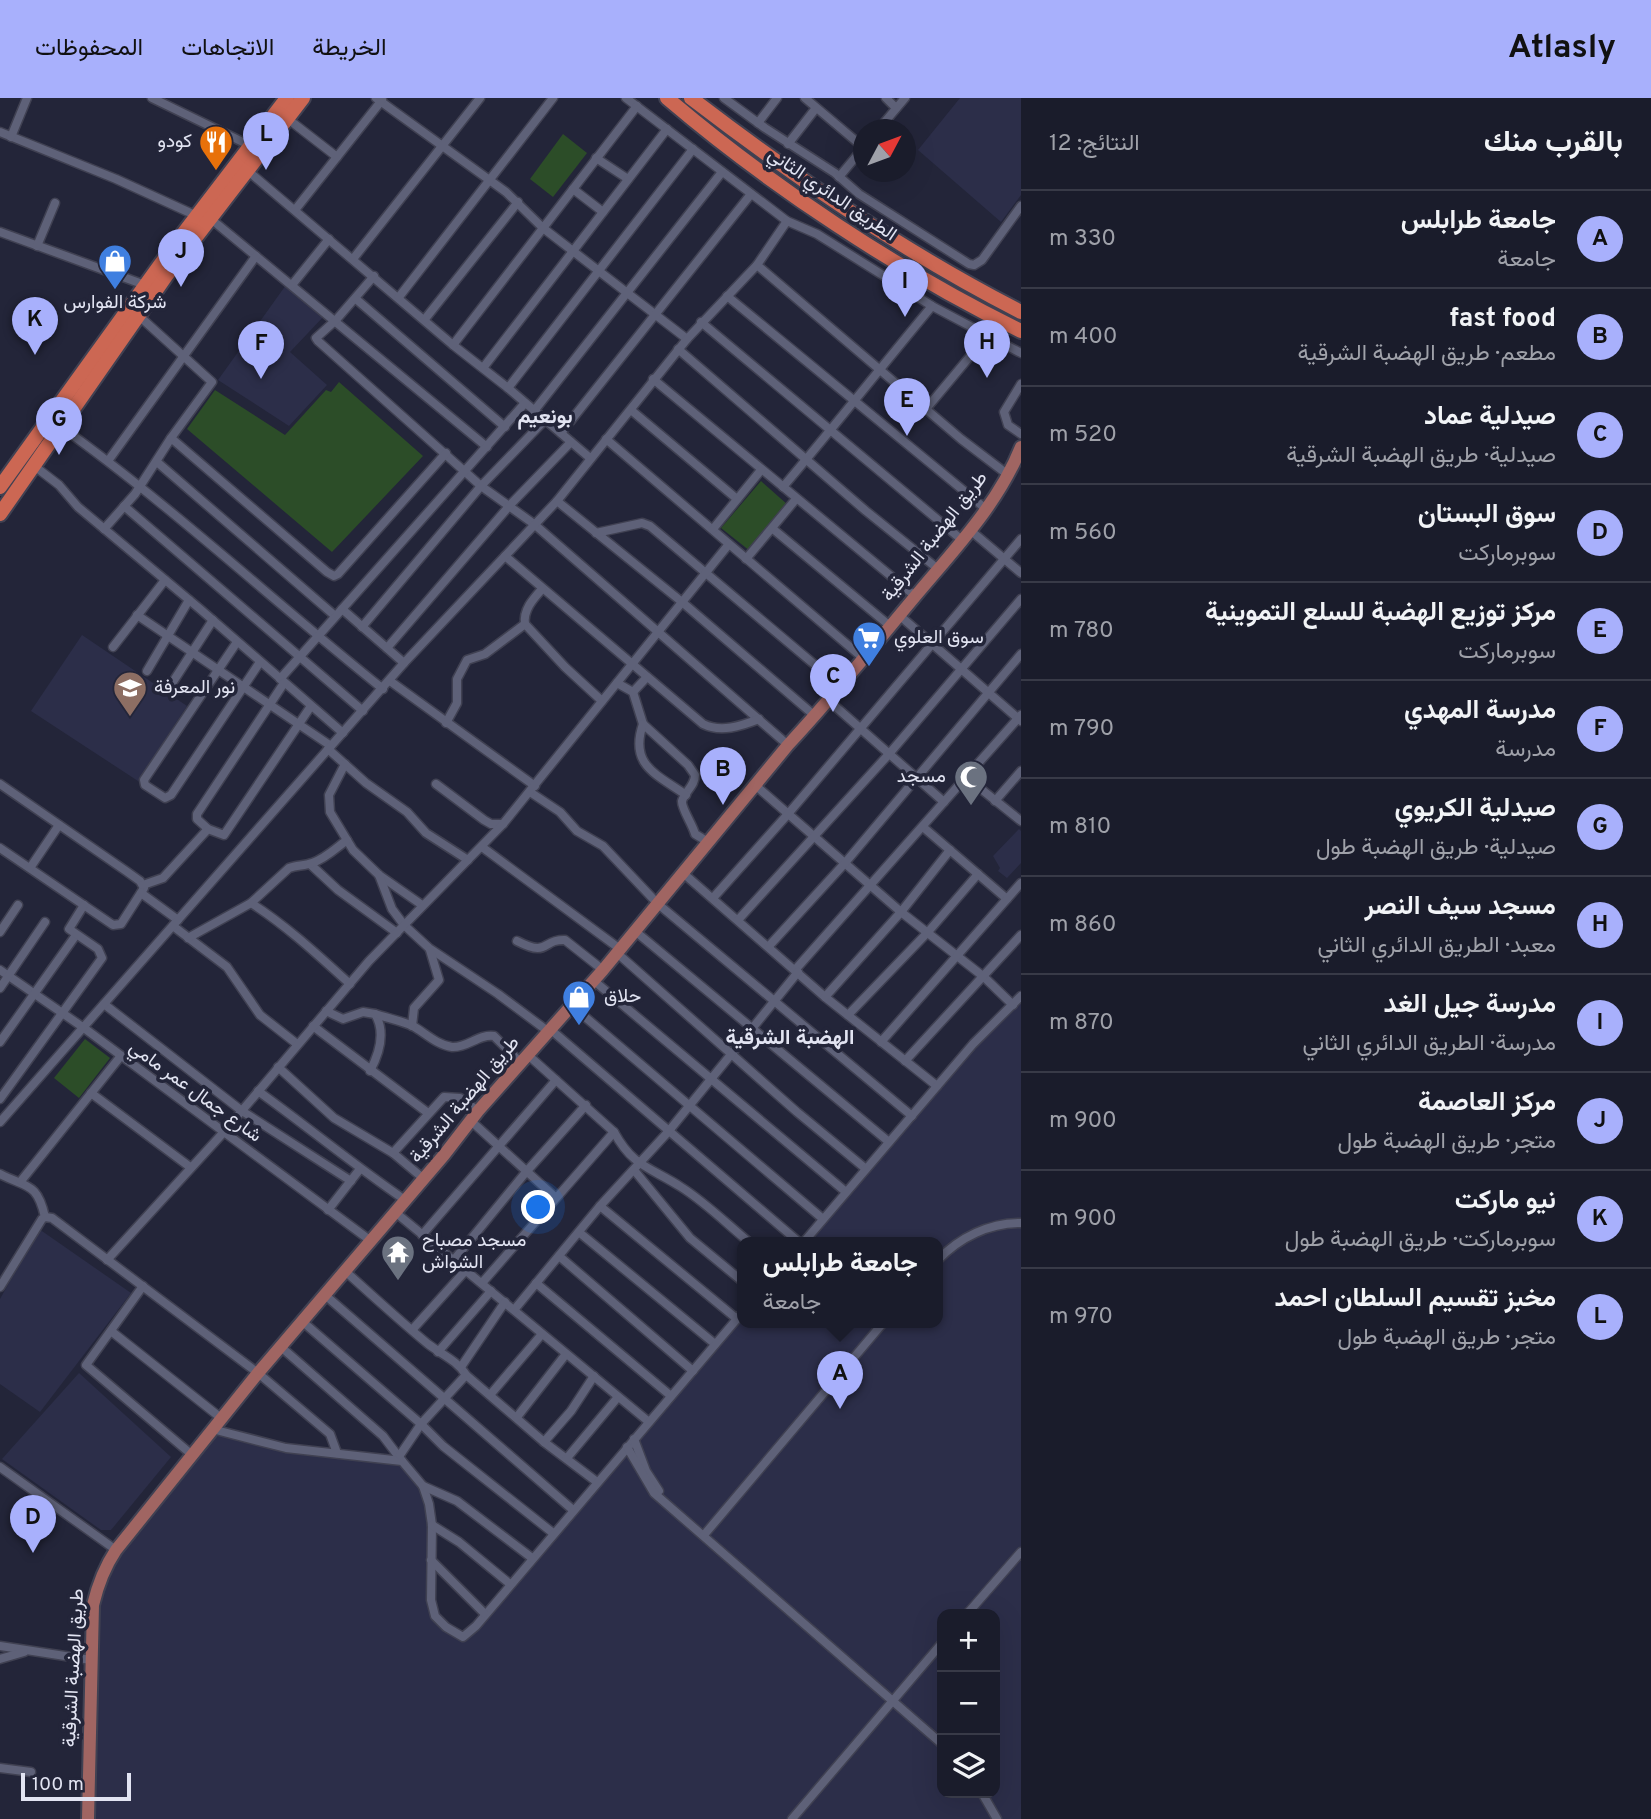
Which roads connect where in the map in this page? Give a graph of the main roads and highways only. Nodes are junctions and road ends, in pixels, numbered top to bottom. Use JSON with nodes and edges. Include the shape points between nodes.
{"nodes":[{"id":1,"x":287,"y":98,"type":"edge"},
{"id":2,"x":303,"y":98,"type":"edge"},
{"id":3,"x":667,"y":98,"type":"edge"},
{"id":4,"x":691,"y":98,"type":"edge"},
{"id":5,"x":257,"y":149,"type":"junction"},
{"id":6,"x":204,"y":217,"type":"junction"},
{"id":7,"x":1021,"y":312,"type":"edge"},
{"id":8,"x":1021,"y":331,"type":"edge"},
{"id":9,"x":1021,"y":449,"type":"edge"},
{"id":10,"x":0,"y":487,"type":"edge"},
{"id":11,"x":0,"y":514,"type":"edge"},
{"id":12,"x":88,"y":1819,"type":"edge"}],
"edges":[{"from":1,"to":5,"type":"highway"},
{"from":2,"to":5,"type":"highway"},
{"from":3,"to":8,"type":"highway","name":"الطريق الدائري الثاني","via":[[841,226]]},
{"from":4,"to":7,"type":"highway","name":"الطريق الدائري الثاني","via":[[858,218]]},
{"from":5,"to":6,"type":"highway"},
{"from":5,"to":6,"type":"highway","via":[[248,171]]},
{"from":6,"to":10,"type":"highway","via":[[145,285]]},
{"from":6,"to":11,"type":"highway"},
{"from":9,"to":12,"type":"main road","name":"طريق الهضبة الشرقية","via":[[986,509],[939,569],[258,1373],[104,1567],[93,1605]]}]}
